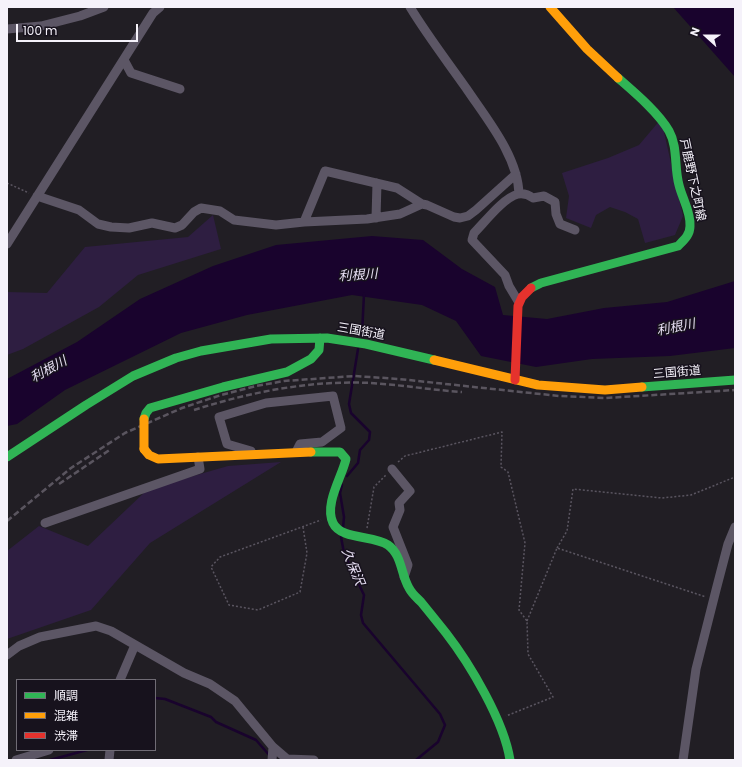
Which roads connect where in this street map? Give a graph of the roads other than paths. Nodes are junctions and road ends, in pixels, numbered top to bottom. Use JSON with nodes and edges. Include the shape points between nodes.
{"nodes":[{"id":1,"x":104,"y":7,"type":"edge"},
{"id":2,"x":160,"y":7,"type":"edge"},
{"id":3,"x":410,"y":7,"type":"edge"},
{"id":4,"x":550,"y":7,"type":"edge"},
{"id":5,"x":7,"y":29,"type":"edge"},
{"id":6,"x":124,"y":60,"type":"junction"},
{"id":7,"x":180,"y":89,"type":"dead end"},
{"id":8,"x":516,"y":174,"type":"junction"},
{"id":9,"x":377,"y":183,"type":"junction"},
{"id":10,"x":519,"y":194,"type":"junction"},
{"id":11,"x":37,"y":196,"type":"junction"},
{"id":12,"x":422,"y":204,"type":"junction"},
{"id":13,"x":376,"y":218,"type":"junction"},
{"id":14,"x":304,"y":222,"type":"junction"},
{"id":15,"x":575,"y":230,"type":"dead end"},
{"id":16,"x":7,"y":244,"type":"edge"},
{"id":17,"x":518,"y":301,"type":"junction"},
{"id":18,"x":320,"y":338,"type":"junction"},
{"id":19,"x":515,"y":380,"type":"junction"},
{"id":20,"x":735,"y":380,"type":"edge"},
{"id":21,"x":296,"y":452,"type":"junction"},
{"id":22,"x":260,"y":453,"type":"junction"},
{"id":23,"x":198,"y":456,"type":"junction"},
{"id":24,"x":7,"y":457,"type":"edge"},
{"id":25,"x":392,"y":469,"type":"road end"},
{"id":26,"x":44,"y":523,"type":"dead end"},
{"id":27,"x":735,"y":527,"type":"edge"},
{"id":28,"x":404,"y":576,"type":"junction"},
{"id":29,"x":135,"y":644,"type":"junction"},
{"id":30,"x":7,"y":655,"type":"edge"},
{"id":31,"x":120,"y":679,"type":"edge"},
{"id":32,"x":273,"y":747,"type":"junction"},
{"id":33,"x":46,"y":751,"type":"edge"},
{"id":34,"x":16,"y":760,"type":"edge"},
{"id":35,"x":272,"y":760,"type":"edge"},
{"id":36,"x":314,"y":760,"type":"edge"},
{"id":37,"x":510,"y":760,"type":"edge"},
{"id":38,"x":683,"y":760,"type":"edge"}],
"edges":[{"from":1,"to":5,"type":"street","via":[[41,26]]},
{"from":2,"to":6,"type":"street","via":[[153,12]]},
{"from":3,"to":8,"type":"street","via":[[498,137]]},
{"from":4,"to":17,"type":"main road","name":"戸鹿野下之町線","via":[[588,50],[638,95],[666,126],[672,137],[679,186],[686,205],[690,233],[678,246],[541,283],[525,291]]},
{"from":6,"to":7,"type":"street","via":[[131,73]]},
{"from":6,"to":11,"type":"street"},
{"from":8,"to":10,"type":"street"},
{"from":8,"to":12,"type":"street","via":[[468,216],[454,217]]},
{"from":9,"to":12,"type":"street","via":[[397,188]]},
{"from":9,"to":13,"type":"street"},
{"from":9,"to":14,"type":"street","via":[[325,171]]},
{"from":10,"to":15,"type":"street","via":[[533,198],[544,196],[556,202],[556,214],[560,224]]},
{"from":10,"to":17,"type":"street","via":[[507,200],[474,233],[472,240],[505,275]]},
{"from":11,"to":14,"type":"street","via":[[80,210],[98,224],[111,227],[130,228],[152,222],[175,228],[201,208],[220,211],[234,220],[276,224]]},
{"from":11,"to":16,"type":"street"},
{"from":12,"to":13,"type":"street","via":[[400,214]]},
{"from":13,"to":14,"type":"street"},
{"from":17,"to":19,"type":"main road"},
{"from":18,"to":19,"type":"main road","name":"三国街道","via":[[366,344]]},
{"from":18,"to":23,"type":"main road","bridge":true,"via":[[319,350],[311,359],[287,372],[150,408],[144,419],[144,449],[149,455],[158,458]]},
{"from":18,"to":24,"type":"main road","name":"三国街道","via":[[271,339],[182,356],[133,376]]},
{"from":19,"to":20,"type":"main road","name":"三国街道","via":[[565,388],[605,390]]},
{"from":21,"to":22,"type":"main road"},
{"from":21,"to":22,"type":"street","via":[[300,444],[322,442],[341,428],[333,396],[266,403],[218,417],[227,444]]},
{"from":21,"to":28,"type":"main road","via":[[340,452],[346,459],[334,489],[333,523],[337,529],[347,534],[389,545]]},
{"from":22,"to":23,"type":"main road"},
{"from":23,"to":26,"type":"street","via":[[200,469]]},
{"from":25,"to":28,"type":"street","via":[[410,491],[399,503],[400,510],[393,527],[408,565]]},
{"from":27,"to":38,"type":"street","via":[[728,544],[696,669]]},
{"from":28,"to":37,"type":"main road","via":[[408,587],[452,639],[476,679],[497,720]]},
{"from":29,"to":30,"type":"street","via":[[111,630],[96,626],[40,637],[19,646]]},
{"from":29,"to":31,"type":"street"},
{"from":29,"to":32,"type":"street","via":[[184,673],[210,684],[235,701]]},
{"from":32,"to":35,"type":"street"},
{"from":32,"to":36,"type":"street","via":[[287,759]]},
{"from":33,"to":34,"type":"street"}]}
